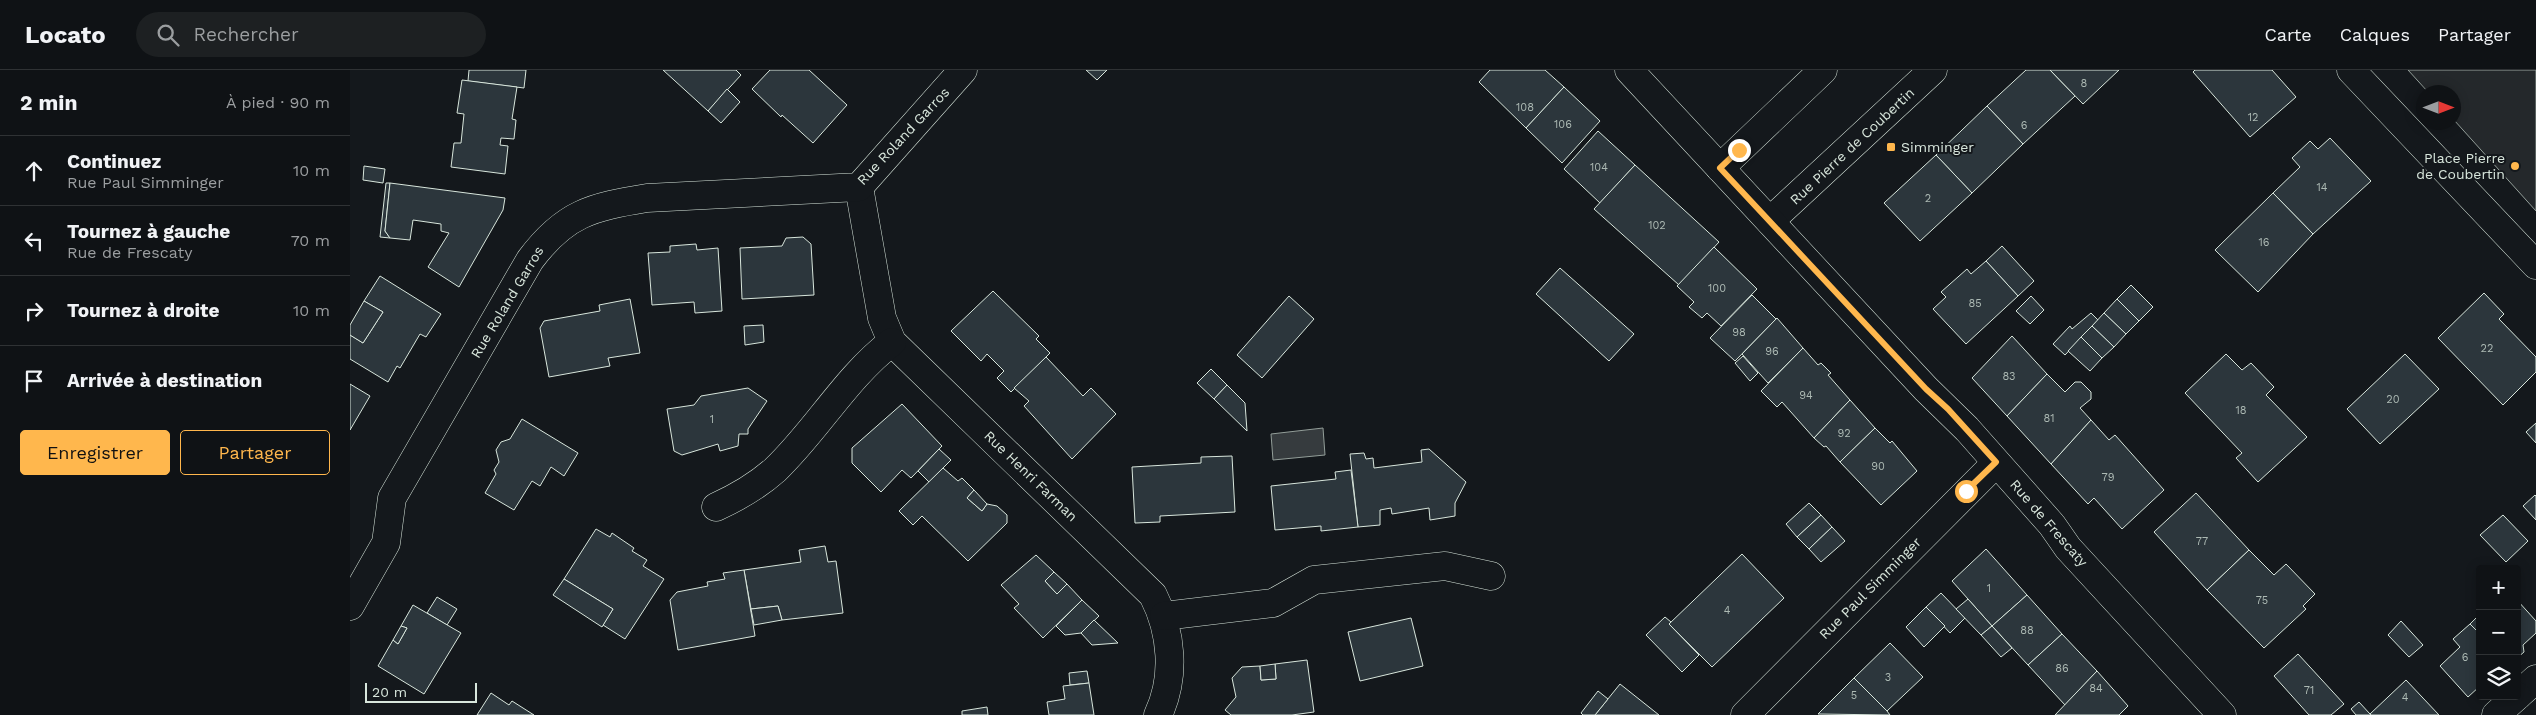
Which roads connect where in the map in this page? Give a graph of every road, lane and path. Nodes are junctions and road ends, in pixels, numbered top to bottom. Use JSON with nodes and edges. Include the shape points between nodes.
{"nodes":[{"id":1,"x":963,"y":70,"type":"edge"},
{"id":2,"x":1629,"y":70,"type":"edge"},
{"id":3,"x":1823,"y":70,"type":"edge"},
{"id":4,"x":1934,"y":70,"type":"edge"},
{"id":5,"x":2352,"y":70,"type":"edge"},
{"id":6,"x":1720,"y":168,"type":"junction"},
{"id":7,"x":859,"y":187,"type":"junction"},
{"id":8,"x":1770,"y":222,"type":"junction"},
{"id":9,"x":2536,"y":265,"type":"edge"},
{"id":10,"x":892,"y":342,"type":"junction"},
{"id":11,"x":1996,"y":462,"type":"junction"},
{"id":12,"x":716,"y":507,"type":"dead end"},
{"id":13,"x":1491,"y":576,"type":"dead end"},
{"id":14,"x":350,"y":606,"type":"edge"},
{"id":15,"x":1164,"y":616,"type":"junction"},
{"id":16,"x":2536,"y":679,"type":"edge"},
{"id":17,"x":2521,"y":692,"type":"edge"},
{"id":18,"x":2513,"y":700,"type":"edge"},
{"id":19,"x":1158,"y":715,"type":"edge"},
{"id":20,"x":1745,"y":715,"type":"edge"},
{"id":21,"x":2222,"y":715,"type":"edge"},
{"id":22,"x":2496,"y":715,"type":"edge"}],
"edges":[{"from":1,"to":7,"type":"street","name":"Rue Roland Garros"},
{"from":2,"to":6,"type":"street","name":"Rue de Frescaty"},
{"from":3,"to":6,"type":"street"},
{"from":4,"to":8,"type":"street","name":"Rue Pierre de Coubertin"},
{"from":5,"to":9,"type":"street"},
{"from":6,"to":8,"type":"street","name":"Rue de Frescaty"},
{"from":7,"to":10,"type":"street","name":"Rue Henri Farman","via":[[882,318]]},
{"from":7,"to":14,"type":"street","name":"Rue Roland Garros","via":[[647,198],[591,209],[552,234],[530,260],[392,498],[386,544]]},
{"from":8,"to":11,"type":"street","name":"Rue de Frescaty"},
{"from":10,"to":12,"type":"street","via":[[871,358],[775,470],[744,494]]},
{"from":10,"to":15,"type":"street","name":"Rue Henri Farman","via":[[1153,596]]},
{"from":11,"to":20,"type":"street","name":"Rue Paul Simminger"},
{"from":11,"to":21,"type":"street","name":"Rue de Frescaty","via":[[2068,548]]},
{"from":13,"to":15,"type":"street","via":[[1445,566],[1314,580],[1273,603]]},
{"from":15,"to":19,"type":"street","name":"Rue Henri Farman","via":[[1169,642],[1169,676]]},
{"from":16,"to":17,"type":"street"},
{"from":18,"to":22,"type":"street"}]}
